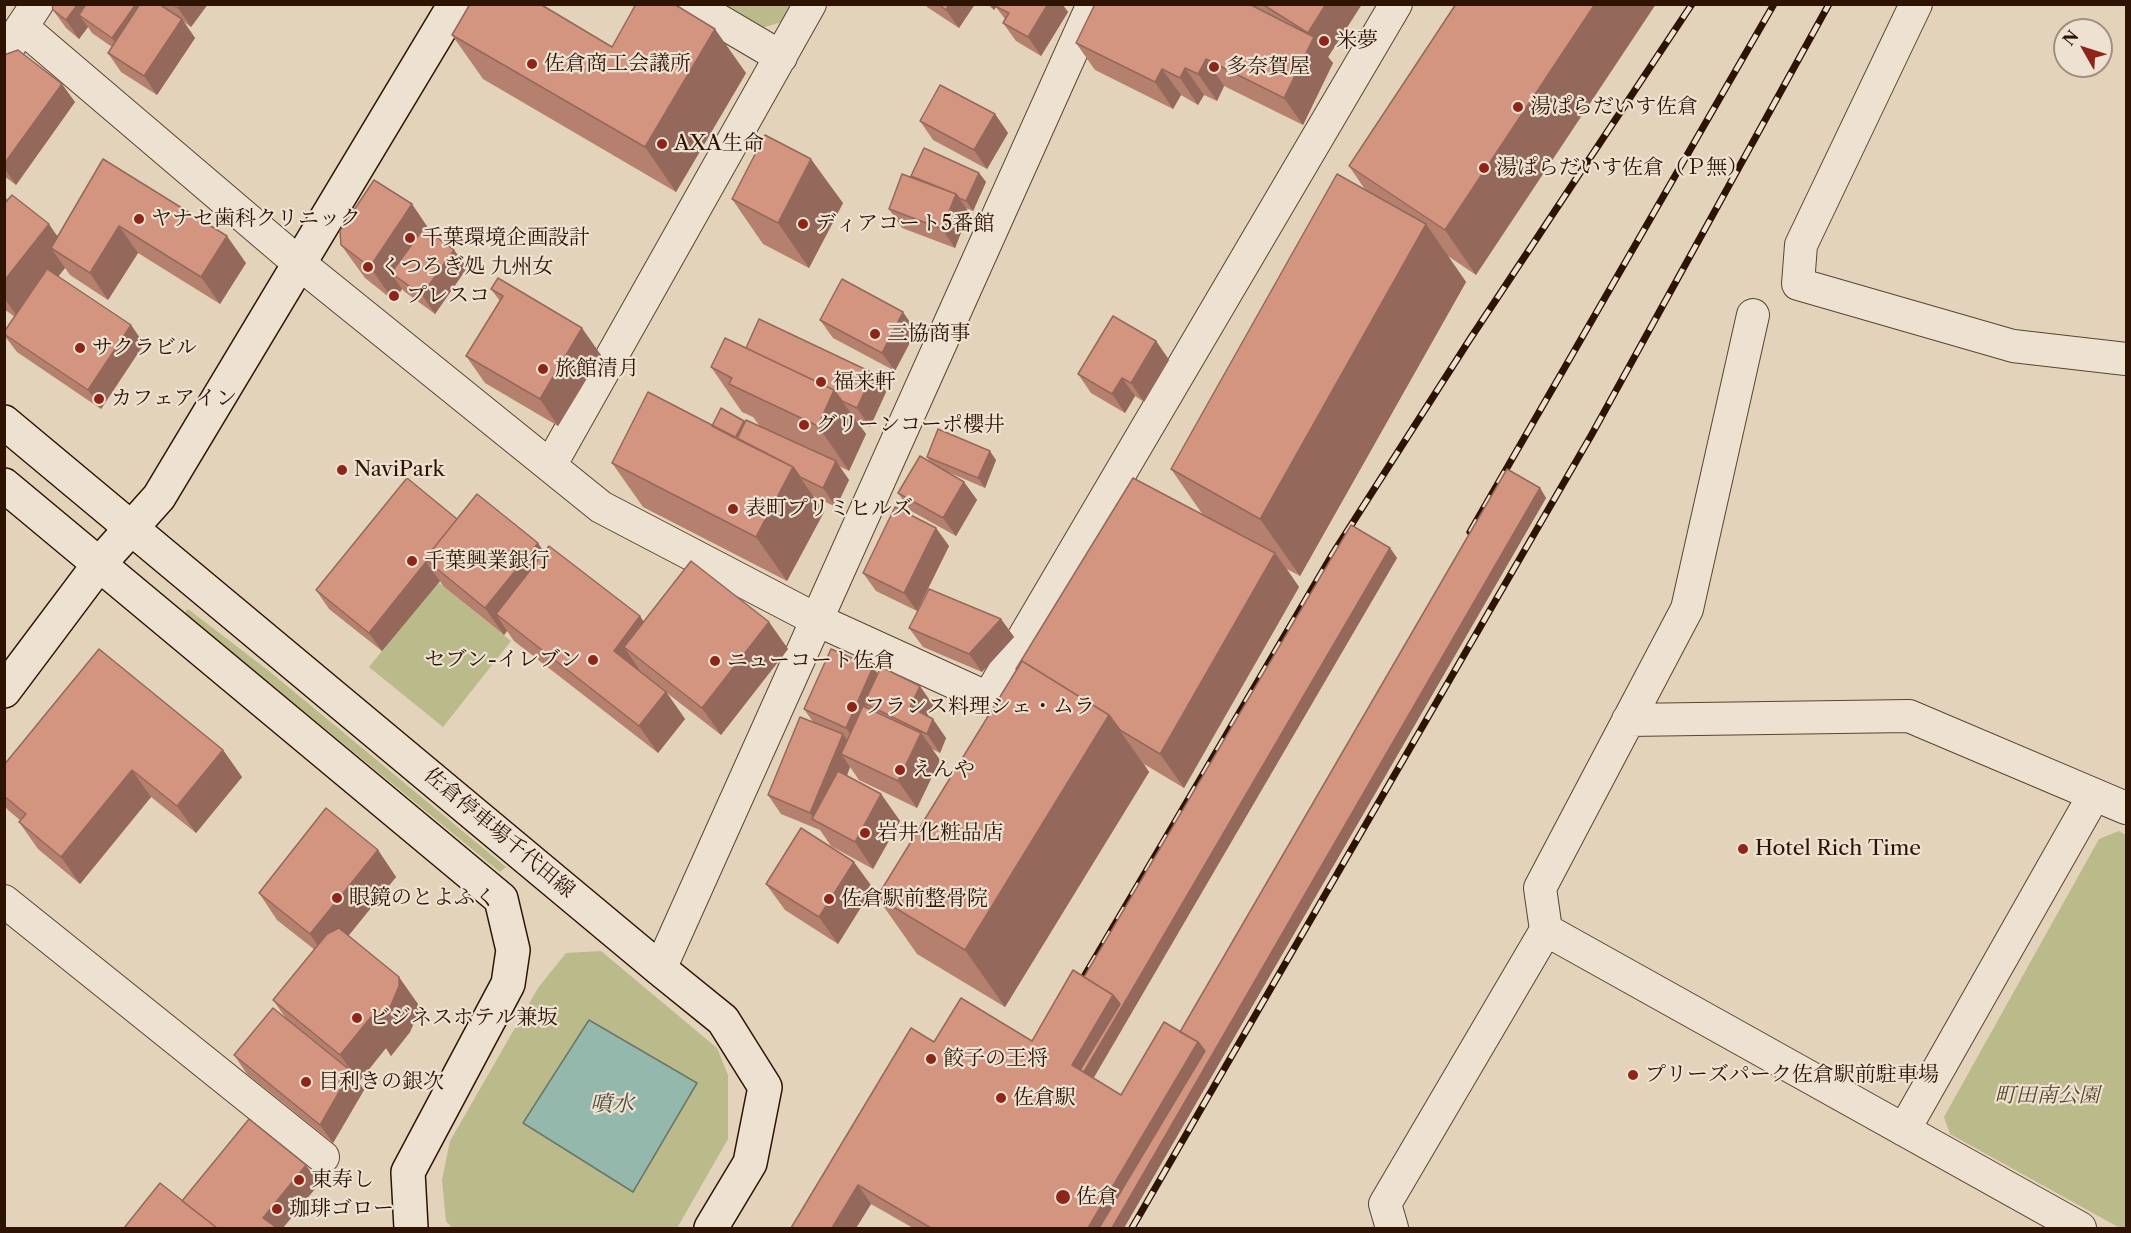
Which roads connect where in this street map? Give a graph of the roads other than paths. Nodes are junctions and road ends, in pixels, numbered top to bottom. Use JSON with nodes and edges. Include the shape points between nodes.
{"nodes":[{"id":1,"x":455,"y":4,"type":"edge"},
{"id":2,"x":691,"y":4,"type":"edge"},
{"id":3,"x":810,"y":4,"type":"edge"},
{"id":4,"x":1094,"y":4,"type":"edge"},
{"id":5,"x":1396,"y":4,"type":"edge"},
{"id":6,"x":1916,"y":4,"type":"edge"},
{"id":7,"x":30,"y":16,"type":"edge"},
{"id":8,"x":4,"y":54,"type":"edge"},
{"id":9,"x":781,"y":57,"type":"junction"},
{"id":10,"x":300,"y":264,"type":"junction"},
{"id":11,"x":1753,"y":315,"type":"dead end"},
{"id":12,"x":2127,"y":358,"type":"edge"},
{"id":13,"x":4,"y":422,"type":"edge"},
{"id":14,"x":550,"y":466,"type":"junction"},
{"id":15,"x":4,"y":485,"type":"edge"},
{"id":16,"x":130,"y":528,"type":"junction"},
{"id":17,"x":100,"y":563,"type":"junction"},
{"id":18,"x":817,"y":620,"type":"junction"},
{"id":19,"x":4,"y":691,"type":"edge"},
{"id":20,"x":1628,"y":720,"type":"junction"},
{"id":21,"x":2094,"y":795,"type":"junction"},
{"id":22,"x":2127,"y":808,"type":"edge"},
{"id":23,"x":4,"y":901,"type":"edge"},
{"id":24,"x":1546,"y":930,"type":"junction"},
{"id":25,"x":660,"y":969,"type":"junction"},
{"id":26,"x":1904,"y":1130,"type":"junction"},
{"id":27,"x":323,"y":1157,"type":"dead end"},
{"id":28,"x":411,"y":1228,"type":"edge"},
{"id":29,"x":711,"y":1228,"type":"edge"},
{"id":30,"x":1392,"y":1228,"type":"edge"},
{"id":31,"x":2080,"y":1228,"type":"edge"}],
"edges":[{"from":1,"to":10,"type":"main road"},
{"from":2,"to":9,"type":"street"},
{"from":3,"to":9,"type":"street"},
{"from":4,"to":18,"type":"street"},
{"from":5,"to":18,"type":"street","via":[[988,698]]},
{"from":6,"to":12,"type":"street","via":[[1801,245],[1798,284],[2013,346]]},
{"from":7,"to":8,"type":"street"},
{"from":7,"to":10,"type":"street"},
{"from":9,"to":14,"type":"street"},
{"from":10,"to":14,"type":"street"},
{"from":10,"to":16,"type":"main road","via":[[159,497]]},
{"from":11,"to":20,"type":"street","via":[[1687,609]]},
{"from":13,"to":16,"type":"main road","name":"佐倉停車場千代田線"},
{"from":14,"to":18,"type":"street","via":[[601,507]]},
{"from":15,"to":17,"type":"main road"},
{"from":16,"to":17,"type":"main road"},
{"from":16,"to":25,"type":"main road","name":"佐倉停車場千代田線"},
{"from":17,"to":19,"type":"main road"},
{"from":17,"to":28,"type":"main road","via":[[501,899],[513,950],[508,984],[408,1172]]},
{"from":18,"to":25,"type":"street"},
{"from":20,"to":21,"type":"street","via":[[1909,716]]},
{"from":20,"to":24,"type":"street","via":[[1540,888]]},
{"from":21,"to":22,"type":"street"},
{"from":21,"to":26,"type":"street"},
{"from":23,"to":27,"type":"street"},
{"from":24,"to":26,"type":"street"},
{"from":24,"to":30,"type":"street","via":[[1385,1204]]},
{"from":25,"to":29,"type":"main road","name":"佐倉停車場千代田線","via":[[723,1020],[765,1087],[750,1163]]},
{"from":26,"to":31,"type":"street"}]}
